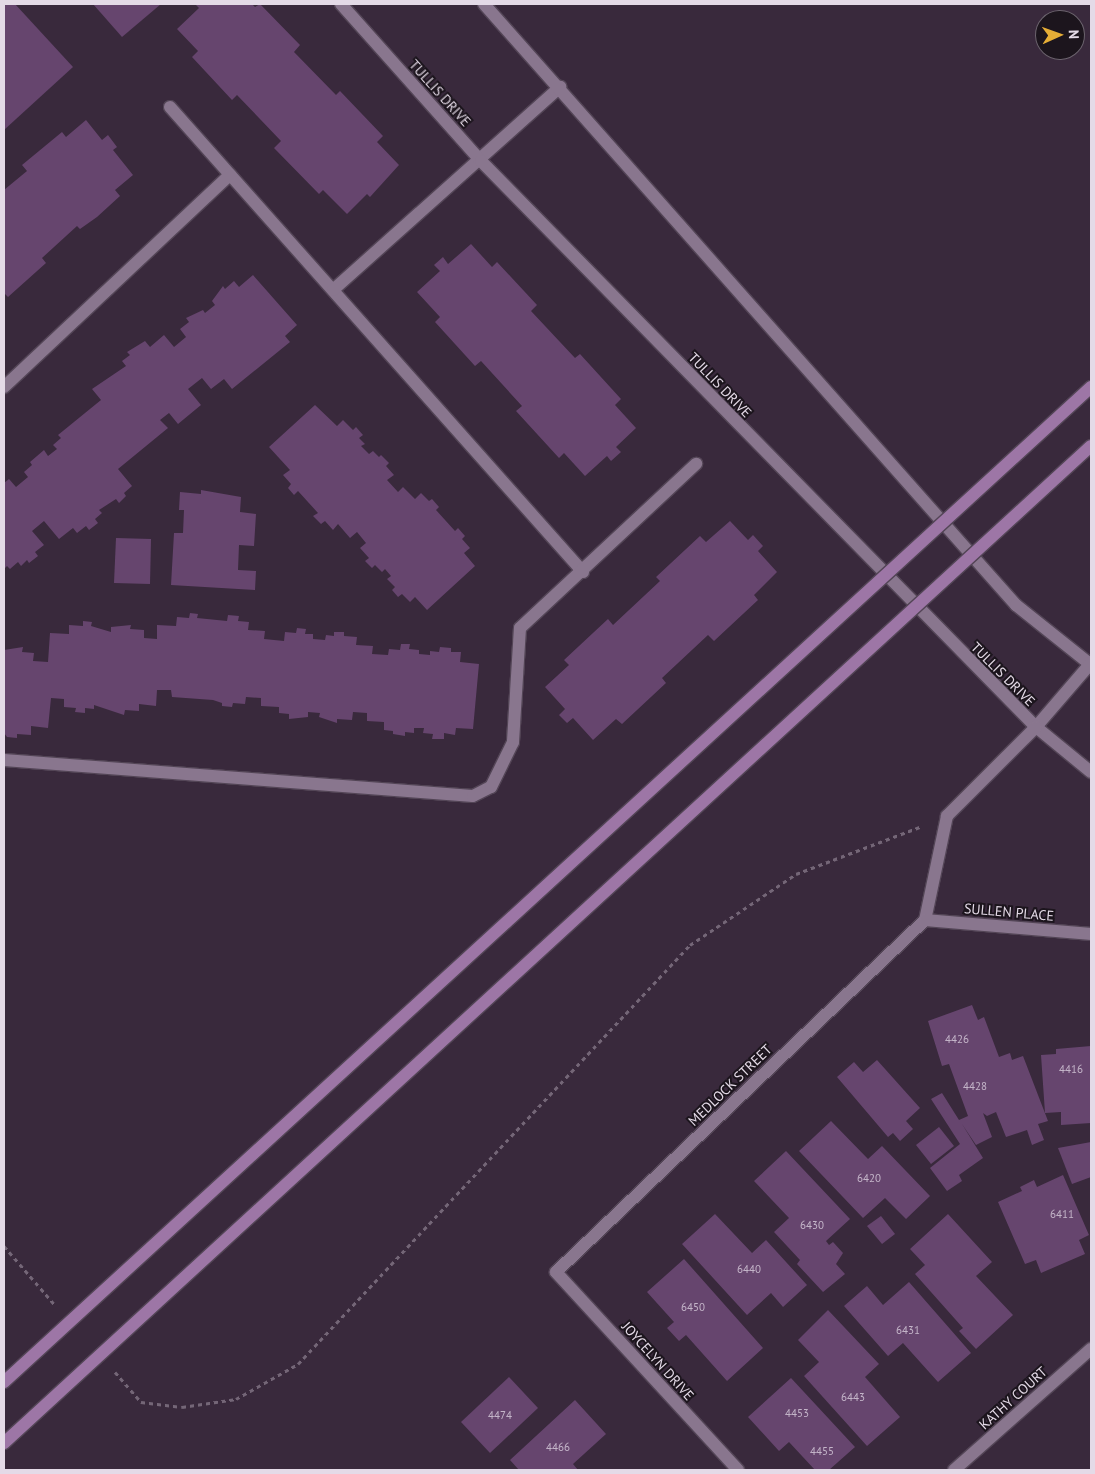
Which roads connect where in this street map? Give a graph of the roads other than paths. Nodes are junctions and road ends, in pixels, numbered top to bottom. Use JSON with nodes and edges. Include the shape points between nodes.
{"nodes":[{"id":1,"x":341,"y":4,"type":"edge"},
{"id":2,"x":484,"y":4,"type":"edge"},
{"id":3,"x":560,"y":87,"type":"junction"},
{"id":4,"x":170,"y":107,"type":"dead end"},
{"id":5,"x":481,"y":161,"type":"junction"},
{"id":6,"x":230,"y":175,"type":"junction"},
{"id":7,"x":333,"y":290,"type":"junction"},
{"id":8,"x":4,"y":387,"type":"edge"},
{"id":9,"x":1091,"y":387,"type":"edge"},
{"id":10,"x":1091,"y":446,"type":"edge"},
{"id":11,"x":696,"y":464,"type":"dead end"},
{"id":12,"x":583,"y":572,"type":"junction"},
{"id":13,"x":1091,"y":664,"type":"edge"},
{"id":14,"x":1036,"y":727,"type":"junction"},
{"id":15,"x":4,"y":760,"type":"edge"},
{"id":16,"x":1091,"y":772,"type":"edge"},
{"id":17,"x":925,"y":920,"type":"junction"},
{"id":18,"x":1091,"y":934,"type":"edge"},
{"id":19,"x":556,"y":1272,"type":"joint"},
{"id":20,"x":1091,"y":1349,"type":"edge"},
{"id":21,"x":4,"y":1382,"type":"edge"},
{"id":22,"x":4,"y":1443,"type":"edge"},
{"id":23,"x":738,"y":1470,"type":"edge"},
{"id":24,"x":954,"y":1470,"type":"edge"}],
"edges":[{"from":1,"to":5,"type":"street","name":"TULLIS DRIVE"},
{"from":2,"to":3,"type":"street"},
{"from":3,"to":5,"type":"street"},
{"from":3,"to":13,"type":"street","via":[[1016,605]]},
{"from":4,"to":6,"type":"street"},
{"from":5,"to":7,"type":"street"},
{"from":5,"to":14,"type":"street","name":"TULLIS DRIVE"},
{"from":6,"to":7,"type":"street"},
{"from":6,"to":8,"type":"street"},
{"from":7,"to":12,"type":"street"},
{"from":9,"to":21,"type":"main road","bridge":true},
{"from":10,"to":22,"type":"main road","bridge":true},
{"from":11,"to":12,"type":"street"},
{"from":12,"to":15,"type":"street","via":[[520,628],[513,742],[491,787],[473,796]]},
{"from":13,"to":14,"type":"street"},
{"from":14,"to":16,"type":"street","name":"TULLIS DRIVE"},
{"from":14,"to":17,"type":"street","via":[[947,816]]},
{"from":17,"to":18,"type":"street","name":"SULLEN PLACE"},
{"from":17,"to":19,"type":"street","name":"MEDLOCK STREET"},
{"from":19,"to":23,"type":"street","name":"JOYCELYN DRIVE"},
{"from":20,"to":24,"type":"street","name":"KATHY COURT"}]}
